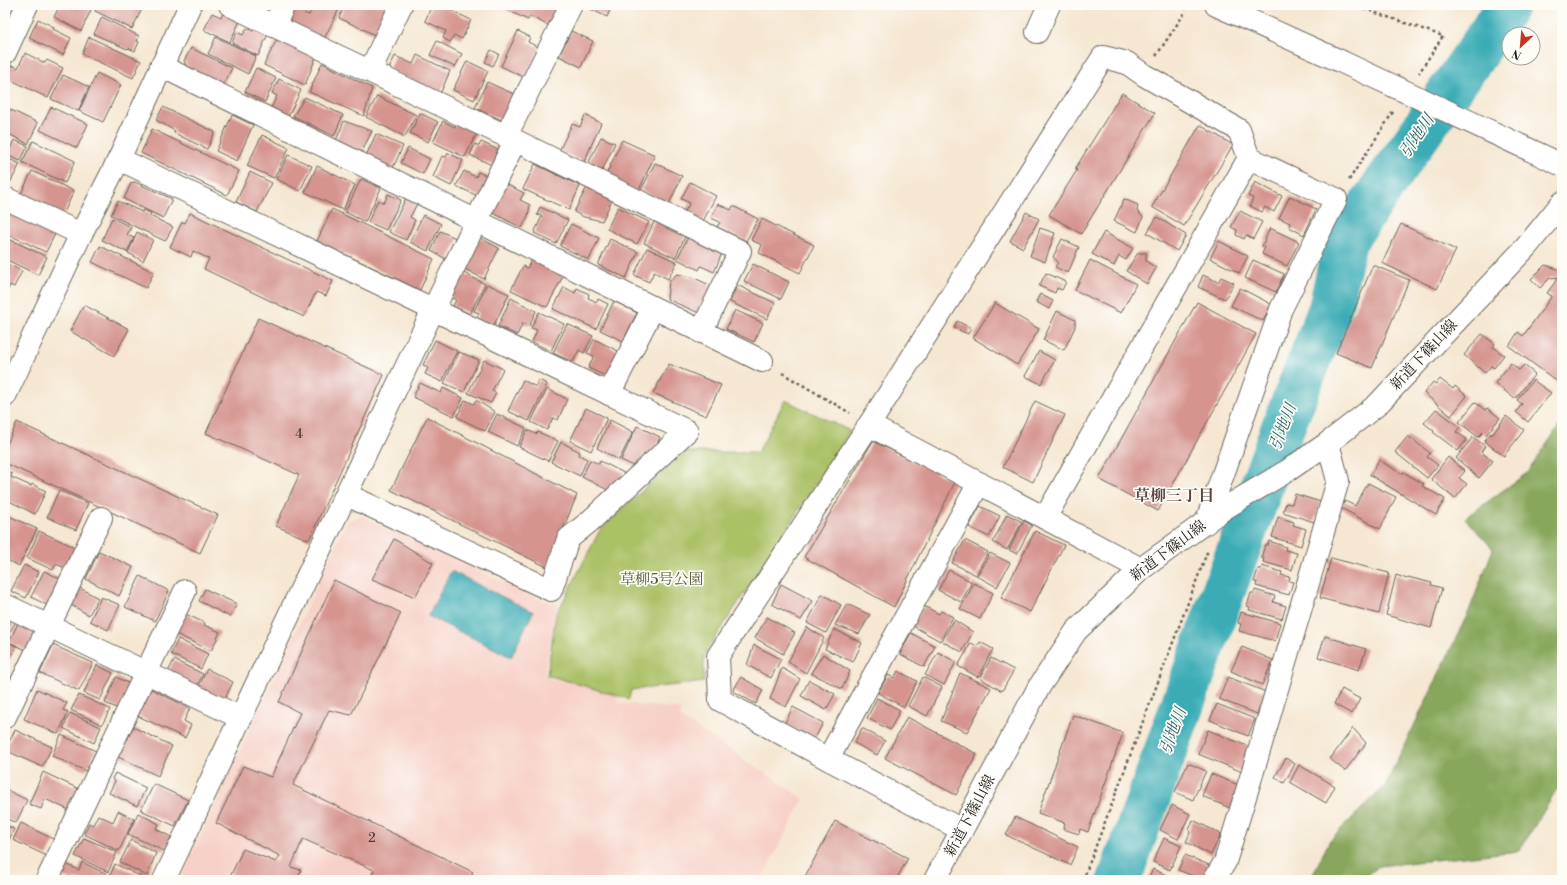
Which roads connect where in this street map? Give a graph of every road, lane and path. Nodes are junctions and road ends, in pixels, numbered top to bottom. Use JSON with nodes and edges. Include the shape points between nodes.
{"nodes":[{"id":1,"x":27,"y":5,"type":"edge"},
{"id":2,"x":190,"y":5,"type":"edge"},
{"id":3,"x":230,"y":5,"type":"edge"},
{"id":4,"x":284,"y":5,"type":"edge"},
{"id":5,"x":402,"y":5,"type":"edge"},
{"id":6,"x":571,"y":5,"type":"edge"},
{"id":7,"x":1049,"y":5,"type":"edge"},
{"id":8,"x":1216,"y":5,"type":"edge"},
{"id":9,"x":1353,"y":5,"type":"edge"},
{"id":10,"x":1186,"y":11,"type":"dead end"},
{"id":11,"x":274,"y":26,"type":"junction"},
{"id":12,"x":1037,"y":32,"type":"dead end"},
{"id":13,"x":5,"y":53,"type":"edge"},
{"id":14,"x":161,"y":66,"type":"junction"},
{"id":15,"x":370,"y":71,"type":"junction"},
{"id":16,"x":1144,"y":75,"type":"junction"},
{"id":17,"x":1417,"y":76,"type":"dead end"},
{"id":18,"x":1395,"y":109,"type":"dead end"},
{"id":19,"x":511,"y":138,"type":"junction"},
{"id":20,"x":1249,"y":158,"type":"junction"},
{"id":21,"x":118,"y":160,"type":"junction"},
{"id":22,"x":1562,"y":165,"type":"edge"},
{"id":23,"x":5,"y":198,"type":"edge"},
{"id":24,"x":1336,"y":199,"type":"junction"},
{"id":25,"x":1562,"y":203,"type":"edge"},
{"id":26,"x":477,"y":222,"type":"junction"},
{"id":27,"x":81,"y":234,"type":"junction"},
{"id":28,"x":653,"y":308,"type":"junction"},
{"id":29,"x":433,"y":310,"type":"junction"},
{"id":30,"x":701,"y":332,"type":"junction"},
{"id":31,"x":762,"y":361,"type":"joint"},
{"id":32,"x":609,"y":394,"type":"junction"},
{"id":33,"x":5,"y":396,"type":"edge"},
{"id":34,"x":869,"y":425,"type":"junction"},
{"id":35,"x":1328,"y":443,"type":"junction"},
{"id":36,"x":979,"y":483,"type":"junction"},
{"id":37,"x":347,"y":494,"type":"junction"},
{"id":38,"x":101,"y":518,"type":"dead end"},
{"id":39,"x":1045,"y":518,"type":"junction"},
{"id":40,"x":1206,"y":523,"type":"junction"},
{"id":41,"x":1210,"y":546,"type":"dead end"},
{"id":42,"x":1141,"y":569,"type":"junction"},
{"id":43,"x":185,"y":591,"type":"dead end"},
{"id":44,"x":5,"y":605,"type":"edge"},
{"id":45,"x":49,"y":626,"type":"junction"},
{"id":46,"x":146,"y":673,"type":"junction"},
{"id":47,"x":5,"y":717,"type":"edge"},
{"id":48,"x":241,"y":718,"type":"junction"},
{"id":49,"x":828,"y":760,"type":"junction"},
{"id":50,"x":962,"y":830,"type":"junction"},
{"id":51,"x":47,"y":880,"type":"edge"},
{"id":52,"x":164,"y":880,"type":"edge"},
{"id":53,"x":935,"y":880,"type":"edge"},
{"id":54,"x":1083,"y":880,"type":"edge"},
{"id":55,"x":1214,"y":880,"type":"edge"}],
"edges":[{"from":1,"to":13,"type":"street"},
{"from":2,"to":14,"type":"street"},
{"from":3,"to":11,"type":"street"},
{"from":4,"to":11,"type":"street"},
{"from":5,"to":15,"type":"street"},
{"from":6,"to":19,"type":"street"},
{"from":7,"to":12,"type":"street"},
{"from":8,"to":22,"type":"street","bridge":true},
{"from":9,"to":17,"type":"path","via":[[1443,36]]},
{"from":10,"to":16,"type":"path"},
{"from":11,"to":15,"type":"street"},
{"from":14,"to":21,"type":"street"},
{"from":14,"to":26,"type":"street"},
{"from":15,"to":19,"type":"street"},
{"from":16,"to":20,"type":"street","via":[[1239,130]]},
{"from":16,"to":34,"type":"street","via":[[1127,63],[1103,57]]},
{"from":18,"to":24,"type":"path"},
{"from":19,"to":26,"type":"street"},
{"from":19,"to":30,"type":"street","via":[[740,251]]},
{"from":20,"to":24,"type":"street"},
{"from":20,"to":39,"type":"street"},
{"from":21,"to":27,"type":"street"},
{"from":21,"to":29,"type":"street"},
{"from":23,"to":27,"type":"street"},
{"from":24,"to":40,"type":"street","via":[[1281,309]]},
{"from":25,"to":35,"type":"street","name":"新道下篠山線","via":[[1527,246],[1377,405]]},
{"from":26,"to":28,"type":"street"},
{"from":26,"to":29,"type":"street"},
{"from":27,"to":33,"type":"street"},
{"from":28,"to":30,"type":"street"},
{"from":28,"to":32,"type":"street"},
{"from":29,"to":32,"type":"street"},
{"from":29,"to":37,"type":"street"},
{"from":30,"to":31,"type":"street"},
{"from":31,"to":34,"type":"path"},
{"from":32,"to":37,"type":"street","via":[[687,431],[568,539],[551,590]]},
{"from":34,"to":36,"type":"street"},
{"from":34,"to":49,"type":"street","via":[[718,656],[720,700]]},
{"from":35,"to":40,"type":"street","name":"新道下篠山線","via":[[1225,508]]},
{"from":35,"to":55,"type":"street","via":[[1338,481],[1225,862]]},
{"from":36,"to":39,"type":"street"},
{"from":36,"to":49,"type":"street"},
{"from":37,"to":48,"type":"street"},
{"from":38,"to":45,"type":"street"},
{"from":39,"to":42,"type":"street"},
{"from":40,"to":42,"type":"street","name":"新道下篠山線"},
{"from":41,"to":54,"type":"path"},
{"from":42,"to":50,"type":"street","name":"新道下篠山線","via":[[1076,631],[1039,687]]},
{"from":43,"to":46,"type":"street"},
{"from":44,"to":45,"type":"street"},
{"from":45,"to":46,"type":"street"},
{"from":45,"to":47,"type":"street"},
{"from":46,"to":48,"type":"street"},
{"from":46,"to":51,"type":"street"},
{"from":48,"to":52,"type":"street"},
{"from":49,"to":50,"type":"street"},
{"from":50,"to":53,"type":"street","name":"新道下篠山線"}]}
